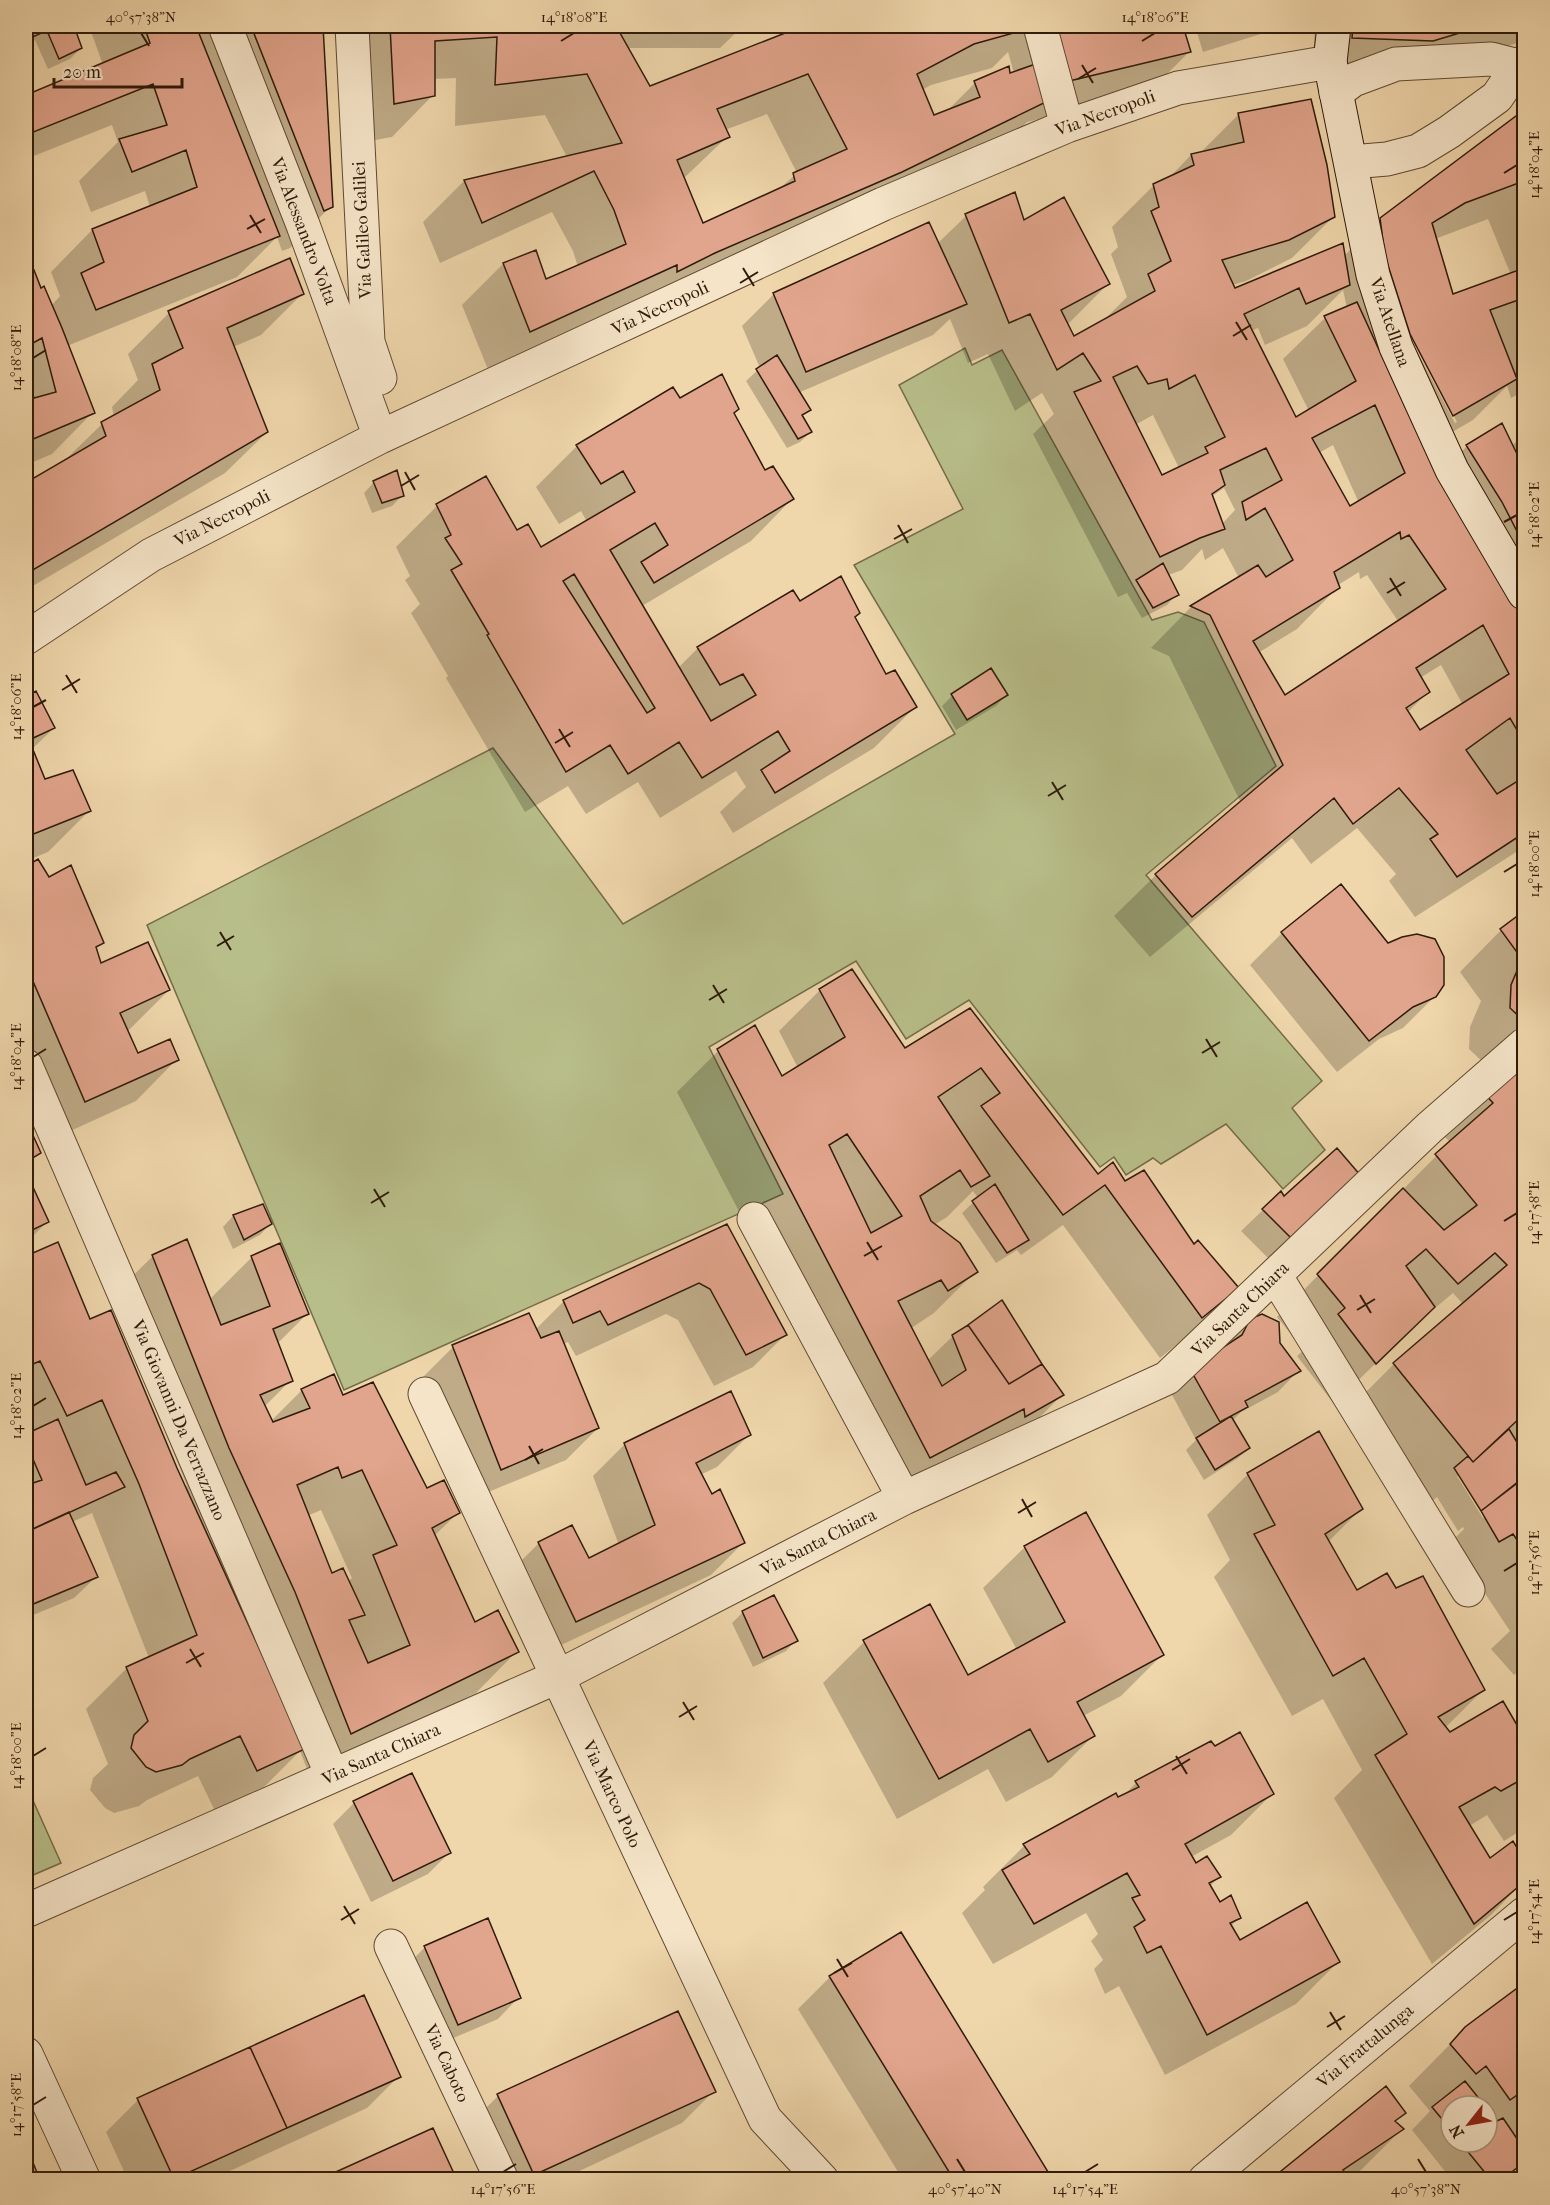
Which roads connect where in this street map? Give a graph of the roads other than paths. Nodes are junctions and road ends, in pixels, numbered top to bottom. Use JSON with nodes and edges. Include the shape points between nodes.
{"nodes":[{"id":1,"x":225,"y":26,"type":"edge"},
{"id":2,"x":352,"y":26,"type":"edge"},
{"id":3,"x":1040,"y":26,"type":"edge"},
{"id":4,"x":1334,"y":26,"type":"edge"},
{"id":5,"x":1521,"y":64,"type":"edge"},
{"id":6,"x":1333,"y":77,"type":"junction"},
{"id":7,"x":1067,"y":126,"type":"junction"},
{"id":8,"x":1351,"y":162,"type":"junction"},
{"id":9,"x":389,"y":433,"type":"junction"},
{"id":10,"x":1524,"y":593,"type":"edge"},
{"id":11,"x":26,"y":638,"type":"edge"},
{"id":12,"x":1524,"y":1045,"type":"edge"},
{"id":13,"x":26,"y":1066,"type":"edge"},
{"id":14,"x":753,"y":1219,"type":"dead end"},
{"id":15,"x":1275,"y":1275,"type":"junction"},
{"id":16,"x":425,"y":1394,"type":"dead end"},
{"id":17,"x":904,"y":1498,"type":"junction"},
{"id":18,"x":1468,"y":1590,"type":"dead end"},
{"id":19,"x":557,"y":1677,"type":"junction"},
{"id":20,"x":332,"y":1775,"type":"junction"},
{"id":21,"x":26,"y":1911,"type":"edge"},
{"id":22,"x":1524,"y":1914,"type":"edge"},
{"id":23,"x":391,"y":1946,"type":"dead end"},
{"id":24,"x":26,"y":2054,"type":"edge"},
{"id":25,"x":84,"y":2180,"type":"edge"},
{"id":26,"x":502,"y":2180,"type":"edge"},
{"id":27,"x":822,"y":2180,"type":"edge"},
{"id":28,"x":1205,"y":2180,"type":"edge"}],
"edges":[{"from":1,"to":9,"type":"street","name":"Via Alessandro Volta"},
{"from":2,"to":9,"type":"street","name":"Via Galileo Galilei","via":[[368,342]]},
{"from":3,"to":7,"type":"street"},
{"from":4,"to":6,"type":"street","name":"Via Atellana"},
{"from":5,"to":6,"type":"street","via":[[1491,59],[1396,64],[1353,80]]},
{"from":5,"to":8,"type":"street","via":[[1497,97],[1418,151]]},
{"from":6,"to":7,"type":"street","name":"Via Necropoli","via":[[1178,88]]},
{"from":6,"to":8,"type":"street","name":"Via Atellana"},
{"from":7,"to":9,"type":"street","name":"Via Necropoli","via":[[883,204]]},
{"from":8,"to":10,"type":"street","name":"Via Atellana","via":[[1373,274],[1396,347],[1452,470]]},
{"from":9,"to":11,"type":"street","name":"Via Necropoli","via":[[151,555]]},
{"from":12,"to":15,"type":"street","name":"Via Santa Chiara","via":[[1429,1128]]},
{"from":13,"to":20,"type":"street","name":"Via Giovanni Da Verrazzano"},
{"from":14,"to":17,"type":"street"},
{"from":15,"to":17,"type":"street","name":"Via Santa Chiara","via":[[1167,1378]]},
{"from":15,"to":18,"type":"street"},
{"from":16,"to":19,"type":"street","name":"Via Marco Polo"},
{"from":17,"to":19,"type":"street","name":"Via Santa Chiara"},
{"from":19,"to":20,"type":"street","name":"Via Santa Chiara"},
{"from":19,"to":27,"type":"street","name":"Via Marco Polo","via":[[765,2119]]},
{"from":20,"to":21,"type":"street","name":"Via Santa Chiara"},
{"from":22,"to":28,"type":"street","name":"Via Frattalunga"},
{"from":23,"to":26,"type":"street","name":"Via Caboto"},
{"from":24,"to":25,"type":"street"}]}
